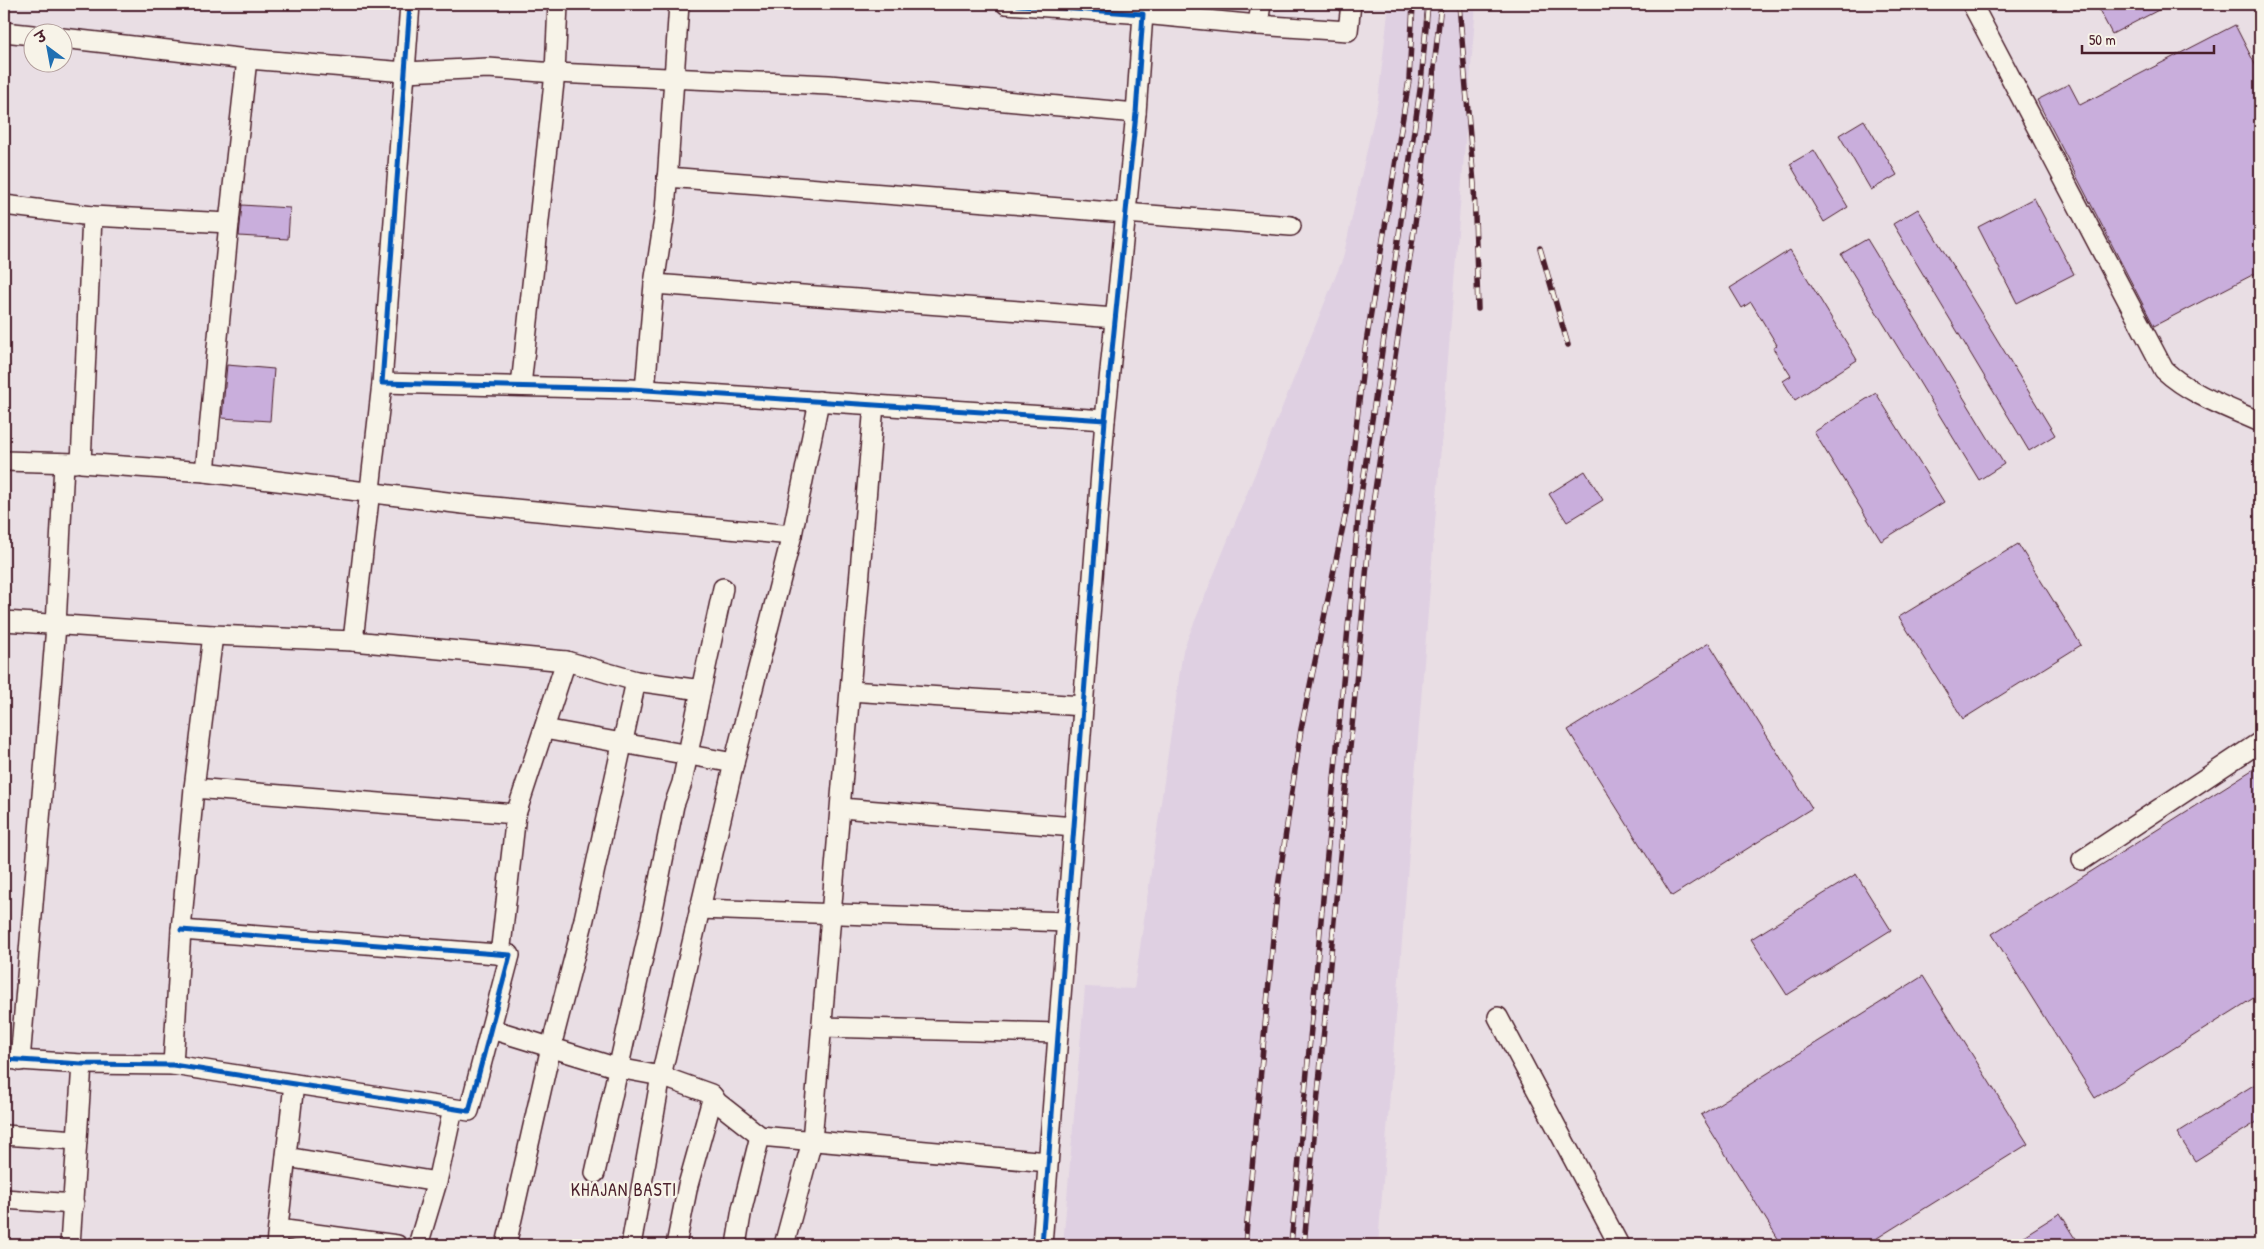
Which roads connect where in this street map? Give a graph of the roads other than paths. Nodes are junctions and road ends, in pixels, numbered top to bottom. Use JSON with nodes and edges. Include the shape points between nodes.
{"nodes":[{"id":1,"x":410,"y":4,"type":"edge"},
{"id":2,"x":558,"y":4,"type":"edge"},
{"id":3,"x":679,"y":4,"type":"edge"},
{"id":4,"x":1006,"y":4,"type":"edge"},
{"id":5,"x":1261,"y":4,"type":"edge"},
{"id":6,"x":1351,"y":4,"type":"edge"},
{"id":7,"x":1972,"y":4,"type":"edge"},
{"id":8,"x":1144,"y":9,"type":"edge"},
{"id":9,"x":1200,"y":12,"type":"edge"},
{"id":10,"x":1258,"y":26,"type":"junction"},
{"id":11,"x":4,"y":32,"type":"edge"},
{"id":12,"x":22,"y":34,"type":"edge"},
{"id":13,"x":72,"y":39,"type":"edge"},
{"id":14,"x":247,"y":59,"type":"junction"},
{"id":15,"x":404,"y":72,"type":"junction"},
{"id":16,"x":555,"y":73,"type":"junction"},
{"id":17,"x":675,"y":78,"type":"junction"},
{"id":18,"x":1136,"y":113,"type":"junction"},
{"id":19,"x":667,"y":177,"type":"junction"},
{"id":20,"x":4,"y":205,"type":"edge"},
{"id":21,"x":1126,"y":214,"type":"junction"},
{"id":22,"x":92,"y":216,"type":"junction"},
{"id":23,"x":228,"y":223,"type":"junction"},
{"id":24,"x":1291,"y":226,"type":"dead end"},
{"id":25,"x":654,"y":284,"type":"junction"},
{"id":26,"x":1115,"y":318,"type":"junction"},
{"id":27,"x":382,"y":383,"type":"junction"},
{"id":28,"x":521,"y":386,"type":"junction"},
{"id":29,"x":645,"y":390,"type":"junction"},
{"id":30,"x":819,"y":401,"type":"junction"},
{"id":31,"x":874,"y":405,"type":"junction"},
{"id":32,"x":1105,"y":420,"type":"junction"},
{"id":33,"x":2260,"y":422,"type":"edge"},
{"id":34,"x":4,"y":461,"type":"edge"},
{"id":35,"x":72,"y":463,"type":"junction"},
{"id":36,"x":204,"y":472,"type":"junction"},
{"id":37,"x":370,"y":492,"type":"junction"},
{"id":38,"x":792,"y":535,"type":"junction"},
{"id":39,"x":722,"y":588,"type":"dead end"},
{"id":40,"x":4,"y":621,"type":"edge"},
{"id":41,"x":56,"y":626,"type":"junction"},
{"id":42,"x":213,"y":635,"type":"junction"},
{"id":43,"x":353,"y":641,"type":"junction"},
{"id":44,"x":566,"y":661,"type":"junction"},
{"id":45,"x":636,"y":681,"type":"junction"},
{"id":46,"x":701,"y":690,"type":"junction"},
{"id":47,"x":850,"y":692,"type":"junction"},
{"id":48,"x":1083,"y":706,"type":"junction"},
{"id":49,"x":544,"y":729,"type":"junction"},
{"id":50,"x":623,"y":742,"type":"junction"},
{"id":51,"x":2260,"y":742,"type":"edge"},
{"id":52,"x":687,"y":756,"type":"junction"},
{"id":53,"x":734,"y":763,"type":"junction"},
{"id":54,"x":194,"y":788,"type":"junction"},
{"id":55,"x":840,"y":808,"type":"junction"},
{"id":56,"x":516,"y":814,"type":"junction"},
{"id":57,"x":1074,"y":827,"type":"junction"},
{"id":58,"x":2082,"y":860,"type":"dead end"},
{"id":59,"x":699,"y":909,"type":"junction"},
{"id":60,"x":832,"y":913,"type":"junction"},
{"id":61,"x":1067,"y":922,"type":"junction"},
{"id":62,"x":181,"y":930,"type":"junction"},
{"id":63,"x":500,"y":954,"type":"junction"},
{"id":64,"x":1498,"y":1017,"type":"dead end"},
{"id":65,"x":822,"y":1027,"type":"junction"},
{"id":66,"x":491,"y":1029,"type":"junction"},
{"id":67,"x":1058,"y":1033,"type":"junction"},
{"id":68,"x":550,"y":1047,"type":"junction"},
{"id":69,"x":12,"y":1060,"type":"edge"},
{"id":70,"x":82,"y":1064,"type":"junction"},
{"id":71,"x":173,"y":1065,"type":"junction"},
{"id":72,"x":618,"y":1068,"type":"junction"},
{"id":73,"x":661,"y":1076,"type":"junction"},
{"id":74,"x":294,"y":1084,"type":"junction"},
{"id":75,"x":713,"y":1096,"type":"junction"},
{"id":76,"x":453,"y":1110,"type":"junction"},
{"id":77,"x":4,"y":1135,"type":"edge"},
{"id":78,"x":760,"y":1136,"type":"junction"},
{"id":79,"x":77,"y":1140,"type":"junction"},
{"id":80,"x":812,"y":1141,"type":"junction"},
{"id":81,"x":286,"y":1157,"type":"junction"},
{"id":82,"x":1048,"y":1162,"type":"junction"},
{"id":83,"x":595,"y":1173,"type":"dead end"},
{"id":84,"x":437,"y":1182,"type":"junction"},
{"id":85,"x":4,"y":1199,"type":"edge"},
{"id":86,"x":74,"y":1204,"type":"junction"},
{"id":87,"x":277,"y":1237,"type":"edge"},
{"id":88,"x":350,"y":1242,"type":"edge"},
{"id":89,"x":70,"y":1245,"type":"edge"},
{"id":90,"x":397,"y":1245,"type":"edge"},
{"id":91,"x":418,"y":1245,"type":"edge"},
{"id":92,"x":506,"y":1245,"type":"edge"},
{"id":93,"x":631,"y":1245,"type":"edge"},
{"id":94,"x":676,"y":1245,"type":"edge"},
{"id":95,"x":736,"y":1245,"type":"edge"},
{"id":96,"x":784,"y":1245,"type":"edge"},
{"id":97,"x":1042,"y":1245,"type":"edge"},
{"id":98,"x":1619,"y":1245,"type":"edge"}],
"edges":[{"from":1,"to":15,"type":"street"},
{"from":2,"to":16,"type":"street"},
{"from":3,"to":17,"type":"street"},
{"from":4,"to":8,"type":"street"},
{"from":5,"to":10,"type":"street"},
{"from":6,"to":10,"type":"street","via":[[1348,31]]},
{"from":7,"to":33,"type":"street","via":[[2164,370],[2190,390]]},
{"from":8,"to":9,"type":"street"},
{"from":8,"to":18,"type":"street"},
{"from":9,"to":10,"type":"street"},
{"from":11,"to":12,"type":"street"},
{"from":13,"to":14,"type":"street"},
{"from":14,"to":15,"type":"street"},
{"from":14,"to":23,"type":"street"},
{"from":15,"to":16,"type":"street","via":[[488,68]]},
{"from":15,"to":27,"type":"street"},
{"from":16,"to":17,"type":"street"},
{"from":16,"to":28,"type":"street"},
{"from":17,"to":18,"type":"street","via":[[830,85]]},
{"from":17,"to":19,"type":"street"},
{"from":18,"to":21,"type":"street"},
{"from":19,"to":21,"type":"street"},
{"from":19,"to":25,"type":"street"},
{"from":20,"to":22,"type":"street"},
{"from":21,"to":24,"type":"street"},
{"from":21,"to":26,"type":"street"},
{"from":22,"to":23,"type":"street"},
{"from":22,"to":35,"type":"street"},
{"from":23,"to":36,"type":"street"},
{"from":25,"to":26,"type":"street"},
{"from":25,"to":29,"type":"street"},
{"from":26,"to":32,"type":"street"},
{"from":27,"to":28,"type":"street"},
{"from":27,"to":37,"type":"street"},
{"from":28,"to":29,"type":"street"},
{"from":29,"to":30,"type":"street"},
{"from":30,"to":31,"type":"street"},
{"from":30,"to":38,"type":"street"},
{"from":31,"to":32,"type":"street"},
{"from":31,"to":47,"type":"street"},
{"from":32,"to":48,"type":"street"},
{"from":34,"to":35,"type":"street"},
{"from":35,"to":36,"type":"street"},
{"from":35,"to":41,"type":"street"},
{"from":36,"to":37,"type":"street"},
{"from":37,"to":38,"type":"street","via":[[463,504]]},
{"from":37,"to":43,"type":"street"},
{"from":38,"to":53,"type":"street"},
{"from":39,"to":46,"type":"street"},
{"from":40,"to":41,"type":"street"},
{"from":41,"to":42,"type":"street"},
{"from":41,"to":69,"type":"street"},
{"from":42,"to":43,"type":"street"},
{"from":42,"to":54,"type":"street"},
{"from":43,"to":44,"type":"street"},
{"from":44,"to":45,"type":"street"},
{"from":44,"to":49,"type":"street"},
{"from":45,"to":46,"type":"street"},
{"from":45,"to":50,"type":"street"},
{"from":46,"to":52,"type":"street"},
{"from":47,"to":48,"type":"street"},
{"from":47,"to":55,"type":"street"},
{"from":48,"to":57,"type":"street"},
{"from":49,"to":50,"type":"street"},
{"from":49,"to":56,"type":"street"},
{"from":50,"to":52,"type":"street"},
{"from":50,"to":68,"type":"street","via":[[584,920]]},
{"from":51,"to":58,"type":"street"},
{"from":52,"to":53,"type":"street"},
{"from":52,"to":72,"type":"street"},
{"from":53,"to":59,"type":"street"},
{"from":54,"to":56,"type":"street"},
{"from":54,"to":62,"type":"street"},
{"from":55,"to":57,"type":"street"},
{"from":55,"to":60,"type":"street"},
{"from":56,"to":63,"type":"street"},
{"from":57,"to":61,"type":"street"},
{"from":59,"to":60,"type":"street"},
{"from":59,"to":73,"type":"street"},
{"from":60,"to":61,"type":"street"},
{"from":60,"to":65,"type":"street"},
{"from":61,"to":67,"type":"street"},
{"from":62,"to":63,"type":"street"},
{"from":62,"to":71,"type":"street"},
{"from":63,"to":66,"type":"street","via":[[510,955]]},
{"from":64,"to":98,"type":"street"},
{"from":65,"to":67,"type":"street"},
{"from":65,"to":80,"type":"street"},
{"from":66,"to":68,"type":"street"},
{"from":66,"to":76,"type":"street","via":[[469,1112]]},
{"from":67,"to":82,"type":"street"},
{"from":68,"to":72,"type":"street"},
{"from":68,"to":92,"type":"street"},
{"from":69,"to":70,"type":"street"},
{"from":70,"to":71,"type":"street"},
{"from":70,"to":79,"type":"street"},
{"from":71,"to":74,"type":"street"},
{"from":72,"to":73,"type":"street"},
{"from":72,"to":83,"type":"street"},
{"from":73,"to":75,"type":"street"},
{"from":73,"to":93,"type":"street"},
{"from":74,"to":76,"type":"street"},
{"from":74,"to":81,"type":"street"},
{"from":75,"to":78,"type":"street"},
{"from":75,"to":94,"type":"street","via":[[688,1186]]},
{"from":76,"to":84,"type":"street"},
{"from":77,"to":79,"type":"street"},
{"from":78,"to":80,"type":"street"},
{"from":78,"to":95,"type":"street"},
{"from":79,"to":86,"type":"street"},
{"from":80,"to":82,"type":"street"},
{"from":80,"to":96,"type":"street"},
{"from":81,"to":84,"type":"street"},
{"from":81,"to":87,"type":"street"},
{"from":82,"to":97,"type":"street"},
{"from":84,"to":91,"type":"street"},
{"from":85,"to":86,"type":"street"},
{"from":86,"to":89,"type":"street"},
{"from":87,"to":88,"type":"street"},
{"from":88,"to":90,"type":"street"}]}
